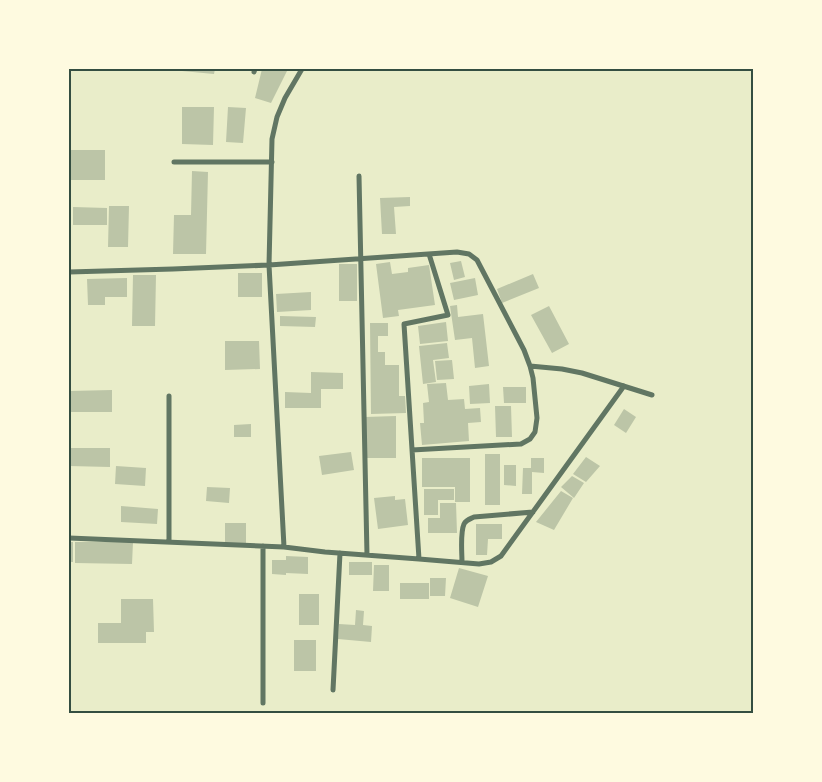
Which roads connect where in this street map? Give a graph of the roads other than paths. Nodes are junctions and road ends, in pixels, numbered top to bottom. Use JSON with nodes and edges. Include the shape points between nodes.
{"nodes":[{"id":1,"x":302,"y":69,"type":"edge"},
{"id":2,"x":174,"y":162,"type":"dead end"},
{"id":3,"x":272,"y":162,"type":"junction"},
{"id":4,"x":359,"y":176,"type":"dead end"},
{"id":5,"x":430,"y":254,"type":"junction"},
{"id":6,"x":361,"y":258,"type":"junction"},
{"id":7,"x":269,"y":265,"type":"junction"},
{"id":8,"x":69,"y":272,"type":"edge"},
{"id":9,"x":530,"y":366,"type":"junction"},
{"id":10,"x":624,"y":386,"type":"junction"},
{"id":11,"x":652,"y":395,"type":"dead end"},
{"id":12,"x":168,"y":396,"type":"dead end"},
{"id":13,"x":412,"y":450,"type":"junction"},
{"id":14,"x":533,"y":512,"type":"junction"},
{"id":15,"x":69,"y":538,"type":"edge"},
{"id":16,"x":169,"y":542,"type":"junction"},
{"id":17,"x":263,"y":546,"type":"junction"},
{"id":18,"x":284,"y":547,"type":"junction"},
{"id":19,"x":340,"y":553,"type":"junction"},
{"id":20,"x":367,"y":555,"type":"junction"},
{"id":21,"x":419,"y":559,"type":"junction"},
{"id":22,"x":462,"y":562,"type":"junction"},
{"id":23,"x":333,"y":690,"type":"dead end"},
{"id":24,"x":263,"y":703,"type":"dead end"}],
"edges":[{"from":1,"to":3,"type":"street","via":[[277,117],[272,139]]},
{"from":2,"to":3,"type":"street"},
{"from":3,"to":7,"type":"street"},
{"from":4,"to":6,"type":"street"},
{"from":5,"to":6,"type":"street"},
{"from":5,"to":9,"type":"street","via":[[457,252],[470,254],[477,260]]},
{"from":5,"to":13,"type":"street","via":[[448,315],[404,324]]},
{"from":6,"to":7,"type":"street"},
{"from":6,"to":20,"type":"street"},
{"from":7,"to":8,"type":"street"},
{"from":7,"to":18,"type":"street"},
{"from":9,"to":10,"type":"street","via":[[582,373]]},
{"from":9,"to":13,"type":"street","via":[[536,418],[530,439],[521,444]]},
{"from":10,"to":11,"type":"street"},
{"from":10,"to":14,"type":"street"},
{"from":12,"to":16,"type":"street"},
{"from":13,"to":21,"type":"street"},
{"from":14,"to":22,"type":"street","via":[[501,556],[480,564]]},
{"from":14,"to":22,"type":"street","via":[[468,519],[462,530]]},
{"from":15,"to":16,"type":"street"},
{"from":16,"to":17,"type":"street"},
{"from":17,"to":18,"type":"street"},
{"from":17,"to":24,"type":"street"},
{"from":18,"to":19,"type":"street"},
{"from":19,"to":20,"type":"street"},
{"from":19,"to":23,"type":"street"},
{"from":20,"to":21,"type":"street"},
{"from":21,"to":22,"type":"street"}]}
